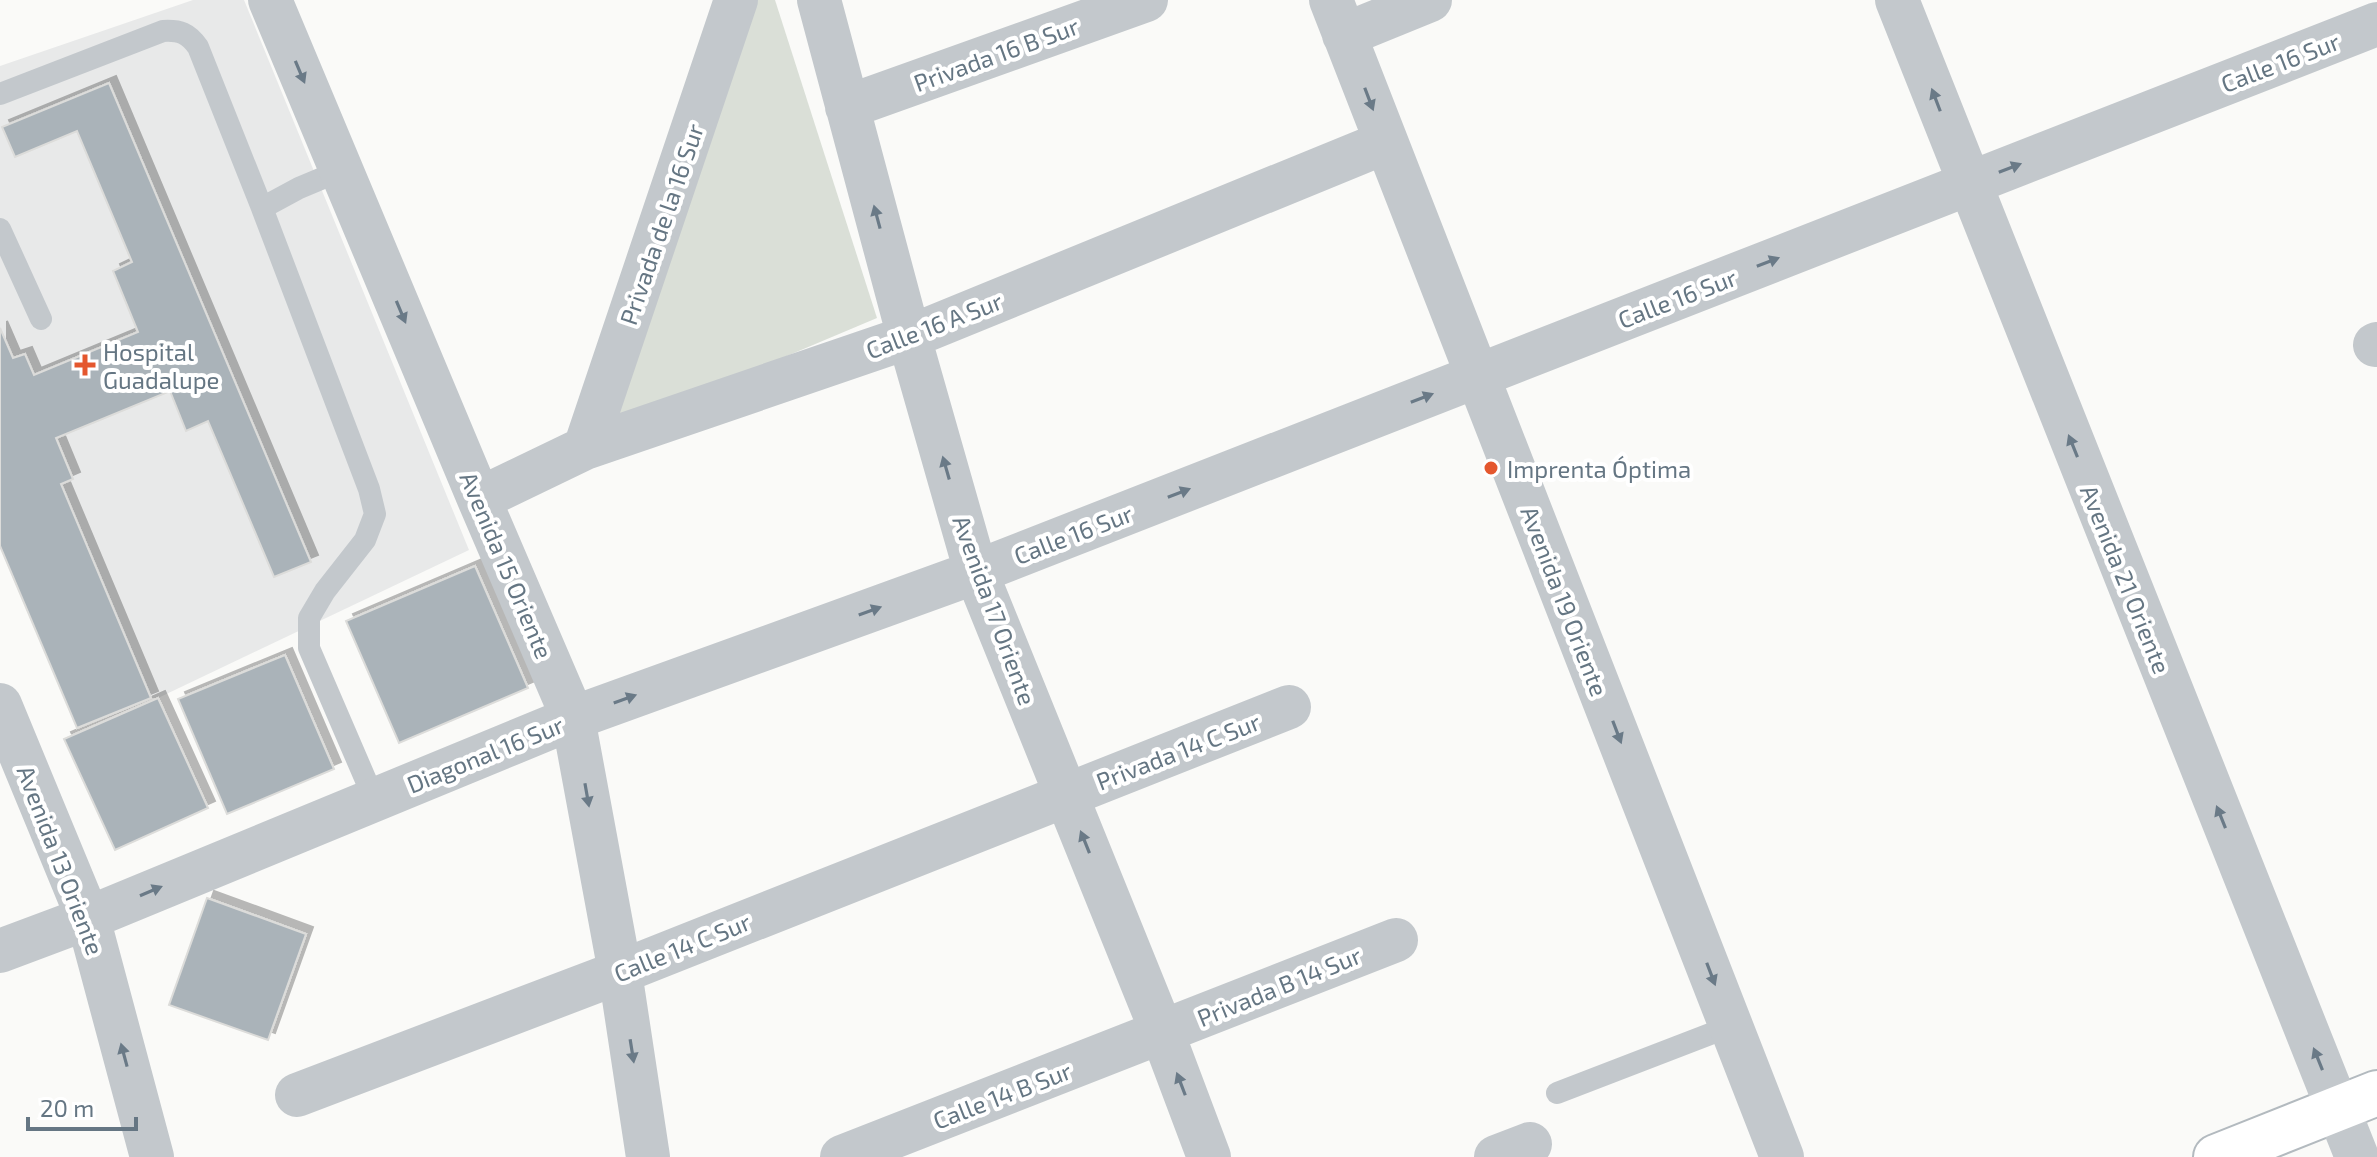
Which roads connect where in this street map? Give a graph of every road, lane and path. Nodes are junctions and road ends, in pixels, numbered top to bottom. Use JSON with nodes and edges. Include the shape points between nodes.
{"nodes":[{"id":1,"x":270,"y":0,"type":"edge"},
{"id":2,"x":736,"y":0,"type":"edge"},
{"id":3,"x":819,"y":0,"type":"edge"},
{"id":4,"x":1146,"y":0,"type":"edge"},
{"id":5,"x":1430,"y":0,"type":"edge"},
{"id":6,"x":1897,"y":0,"type":"edge"},
{"id":7,"x":1337,"y":17,"type":"edge"},
{"id":8,"x":2377,"y":24,"type":"edge"},
{"id":9,"x":0,"y":94,"type":"edge"},
{"id":10,"x":847,"y":107,"type":"junction"},
{"id":11,"x":1386,"y":142,"type":"junction"},
{"id":12,"x":342,"y":170,"type":"junction"},
{"id":13,"x":1969,"y":184,"type":"junction"},
{"id":14,"x":262,"y":208,"type":"junction"},
{"id":15,"x":0,"y":229,"type":"edge"},
{"id":16,"x":41,"y":319,"type":"dead end"},
{"id":17,"x":909,"y":337,"type":"junction"},
{"id":18,"x":1478,"y":376,"type":"junction"},
{"id":19,"x":585,"y":448,"type":"junction"},
{"id":20,"x":479,"y":499,"type":"junction"},
{"id":21,"x":976,"y":572,"type":"junction"},
{"id":22,"x":0,"y":705,"type":"edge"},
{"id":23,"x":1289,"y":707,"type":"dead end"},
{"id":24,"x":573,"y":718,"type":"junction"},
{"id":25,"x":1066,"y":795,"type":"junction"},
{"id":26,"x":374,"y":799,"type":"junction"},
{"id":27,"x":88,"y":918,"type":"junction"},
{"id":28,"x":1396,"y":940,"type":"dead end"},
{"id":29,"x":0,"y":951,"type":"edge"},
{"id":30,"x":620,"y":972,"type":"junction"},
{"id":31,"x":1731,"y":1026,"type":"junction"},
{"id":32,"x":1162,"y":1032,"type":"junction"},
{"id":33,"x":1557,"y":1093,"type":"dead end"},
{"id":34,"x":297,"y":1095,"type":"dead end"},
{"id":35,"x":2357,"y":1101,"type":"edge"},
{"id":36,"x":152,"y":1157,"type":"edge"},
{"id":37,"x":648,"y":1157,"type":"edge"},
{"id":38,"x":842,"y":1157,"type":"edge"},
{"id":39,"x":1209,"y":1157,"type":"edge"},
{"id":40,"x":1782,"y":1157,"type":"edge"},
{"id":41,"x":2216,"y":1157,"type":"edge"},
{"id":42,"x":2357,"y":1157,"type":"edge"}],
"edges":[{"from":1,"to":12,"type":"street","name":"Avenida 15 Oriente","one_way":true},
{"from":2,"to":19,"type":"street","name":"Privada de la 16 Sur"},
{"from":3,"to":10,"type":"street","name":"Avenida 17 Oriente"},
{"from":4,"to":10,"type":"street","name":"Privada 16 B Sur"},
{"from":5,"to":7,"type":"street"},
{"from":13,"to":6,"type":"street","name":"Avenida 21 Oriente","one_way":true},
{"from":7,"to":11,"type":"street","name":"Avenida 19 Oriente","one_way":true},
{"from":13,"to":8,"type":"street","name":"Calle 16 Sur","one_way":true},
{"from":9,"to":14,"type":"lane","via":[[177,30],[198,47]]},
{"from":17,"to":10,"type":"street","name":"Avenida 17 Oriente","one_way":true},
{"from":11,"to":17,"type":"street","name":"Calle 16 A Sur"},
{"from":11,"to":18,"type":"street","name":"Avenida 19 Oriente"},
{"from":12,"to":14,"type":"lane"},
{"from":12,"to":20,"type":"street","name":"Avenida 15 Oriente","one_way":true},
{"from":18,"to":13,"type":"street","name":"Calle 16 Sur","one_way":true},
{"from":35,"to":13,"type":"street","name":"Avenida 21 Oriente","one_way":true},
{"from":14,"to":26,"type":"lane","via":[[375,514],[365,540],[309,618],[309,648]]},
{"from":15,"to":16,"type":"lane"},
{"from":17,"to":19,"type":"street","name":"Calle 16 A Sur"},
{"from":21,"to":17,"type":"street","name":"Avenida 17 Oriente","one_way":true},
{"from":21,"to":18,"type":"street","name":"Calle 16 Sur","one_way":true},
{"from":18,"to":31,"type":"street","name":"Avenida 19 Oriente","one_way":true},
{"from":19,"to":20,"type":"street","name":"Calle 16 A Sur"},
{"from":20,"to":24,"type":"street","name":"Avenida 15 Oriente"},
{"from":24,"to":21,"type":"street","name":"Diagonal 16 Sur","one_way":true},
{"from":21,"to":25,"type":"street","name":"Avenida 17 Oriente"},
{"from":22,"to":27,"type":"street","name":"Avenida 13 Oriente"},
{"from":23,"to":25,"type":"street","name":"Privada 14 C Sur"},
{"from":24,"to":26,"type":"street","name":"Diagonal 16 Sur"},
{"from":24,"to":30,"type":"street","name":"Avenida 15 Oriente","one_way":true},
{"from":25,"to":30,"type":"street","name":"Calle 14 C Sur"},
{"from":32,"to":25,"type":"street","name":"Avenida 17 Oriente","one_way":true},
{"from":27,"to":26,"type":"street","name":"Diagonal 16 Sur","one_way":true},
{"from":27,"to":29,"type":"street","name":"Diagonal 16 Sur"},
{"from":36,"to":27,"type":"street","name":"Avenida 13 Oriente","one_way":true},
{"from":28,"to":32,"type":"street","name":"Privada B 14 Sur"},
{"from":30,"to":34,"type":"street","name":"Calle 14 C Sur"},
{"from":30,"to":37,"type":"street","name":"Avenida 15 Oriente","one_way":true},
{"from":31,"to":33,"type":"lane"},
{"from":31,"to":40,"type":"street","name":"Avenida 19 Oriente"},
{"from":32,"to":38,"type":"street","name":"Calle 14 B Sur"},
{"from":39,"to":32,"type":"street","name":"Avenida 17 Oriente","one_way":true},
{"from":35,"to":41,"type":"main road"},
{"from":35,"to":42,"type":"street","name":"Avenida 21 Oriente"}]}
